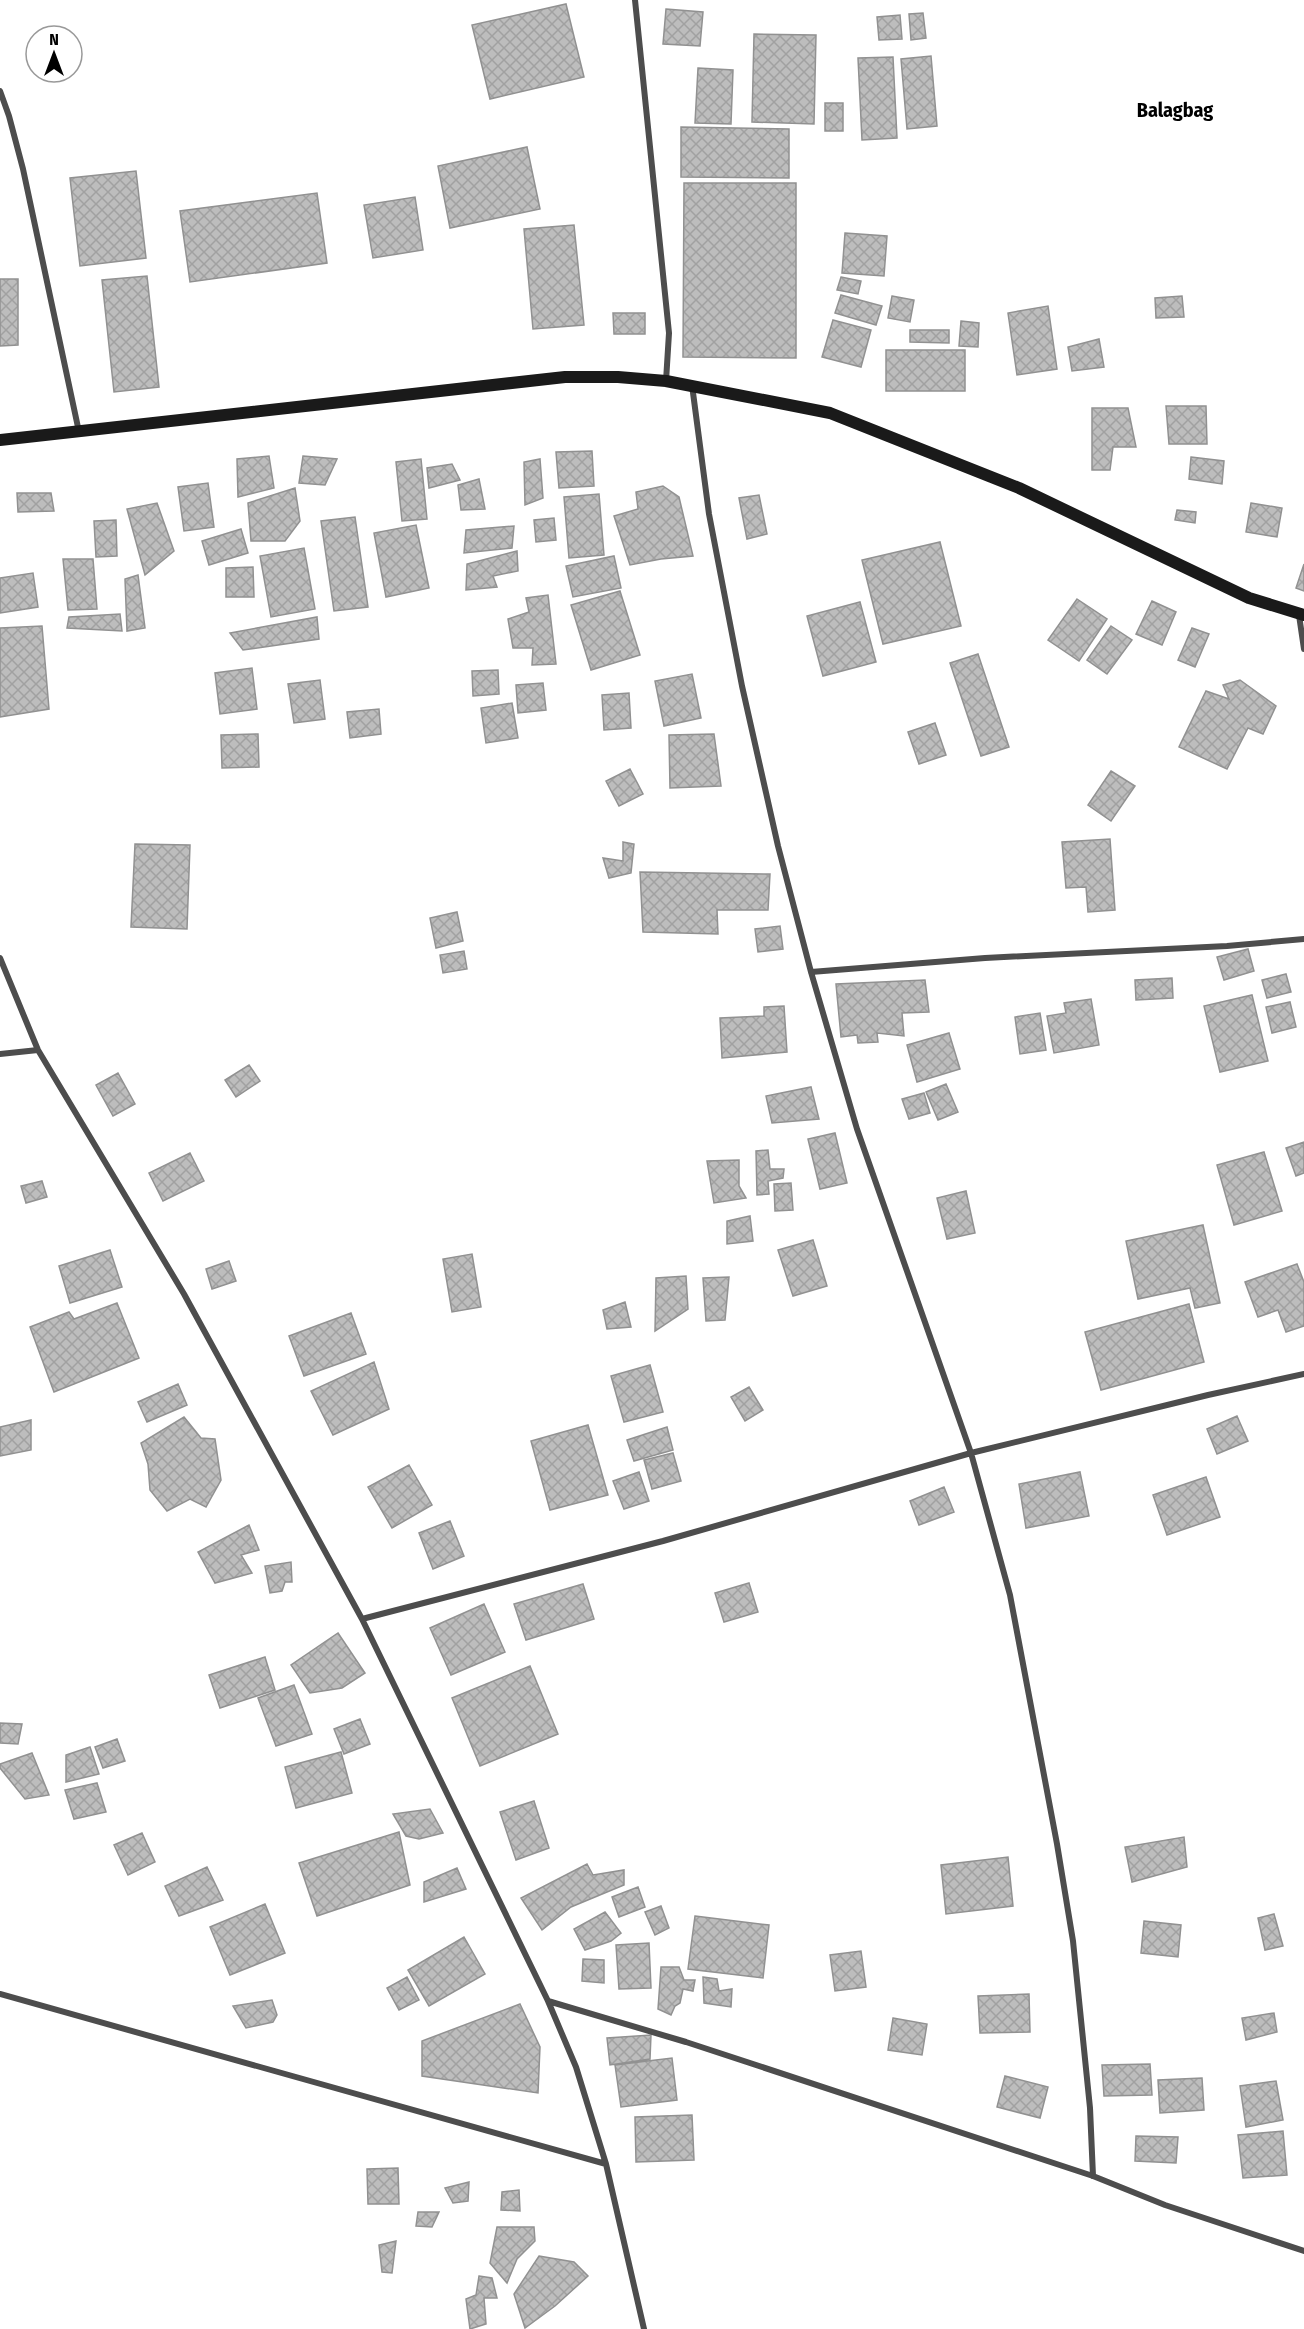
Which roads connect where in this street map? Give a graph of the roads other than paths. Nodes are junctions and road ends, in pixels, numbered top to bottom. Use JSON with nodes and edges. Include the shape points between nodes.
{"nodes":[{"id":1,"x":635,"y":0,"type":"edge"},
{"id":2,"x":0,"y":91,"type":"edge"},
{"id":3,"x":666,"y":381,"type":"junction"},
{"id":4,"x":692,"y":385,"type":"junction"},
{"id":5,"x":79,"y":432,"type":"junction"},
{"id":6,"x":0,"y":440,"type":"edge"},
{"id":7,"x":1302,"y":615,"type":"edge"},
{"id":8,"x":1304,"y":649,"type":"edge"},
{"id":9,"x":1304,"y":939,"type":"edge"},
{"id":10,"x":0,"y":958,"type":"edge"},
{"id":11,"x":811,"y":972,"type":"junction"},
{"id":12,"x":38,"y":1050,"type":"junction"},
{"id":13,"x":0,"y":1054,"type":"edge"},
{"id":14,"x":1304,"y":1374,"type":"edge"},
{"id":15,"x":971,"y":1453,"type":"junction"},
{"id":16,"x":362,"y":1619,"type":"junction"},
{"id":17,"x":0,"y":1994,"type":"edge"},
{"id":18,"x":548,"y":2001,"type":"junction"},
{"id":19,"x":606,"y":2164,"type":"junction"},
{"id":20,"x":1093,"y":2176,"type":"junction"},
{"id":21,"x":1304,"y":2251,"type":"edge"},
{"id":22,"x":644,"y":2329,"type":"edge"}],
"edges":[{"from":1,"to":3,"type":"street","via":[[669,333]]},
{"from":2,"to":5,"type":"street","via":[[23,169]]},
{"from":3,"to":4,"type":"street"},
{"from":3,"to":5,"type":"street","via":[[565,377]]},
{"from":4,"to":7,"type":"street","via":[[830,413],[1019,488],[1249,598]]},
{"from":4,"to":11,"type":"street","via":[[709,513],[742,686]]},
{"from":5,"to":6,"type":"street"},
{"from":7,"to":8,"type":"street"},
{"from":9,"to":11,"type":"street"},
{"from":10,"to":12,"type":"street"},
{"from":11,"to":15,"type":"street","via":[[857,1129]]},
{"from":12,"to":13,"type":"street"},
{"from":12,"to":16,"type":"street","via":[[184,1294]]},
{"from":14,"to":15,"type":"street"},
{"from":15,"to":16,"type":"street","via":[[663,1542]]},
{"from":15,"to":20,"type":"street","via":[[1010,1595],[1057,1844],[1082,2012]]},
{"from":16,"to":18,"type":"street"},
{"from":17,"to":19,"type":"street"},
{"from":18,"to":19,"type":"street","via":[[576,2067]]},
{"from":18,"to":20,"type":"street","via":[[686,2042]]},
{"from":19,"to":22,"type":"street"},
{"from":20,"to":21,"type":"street","via":[[1165,2205]]}]}
